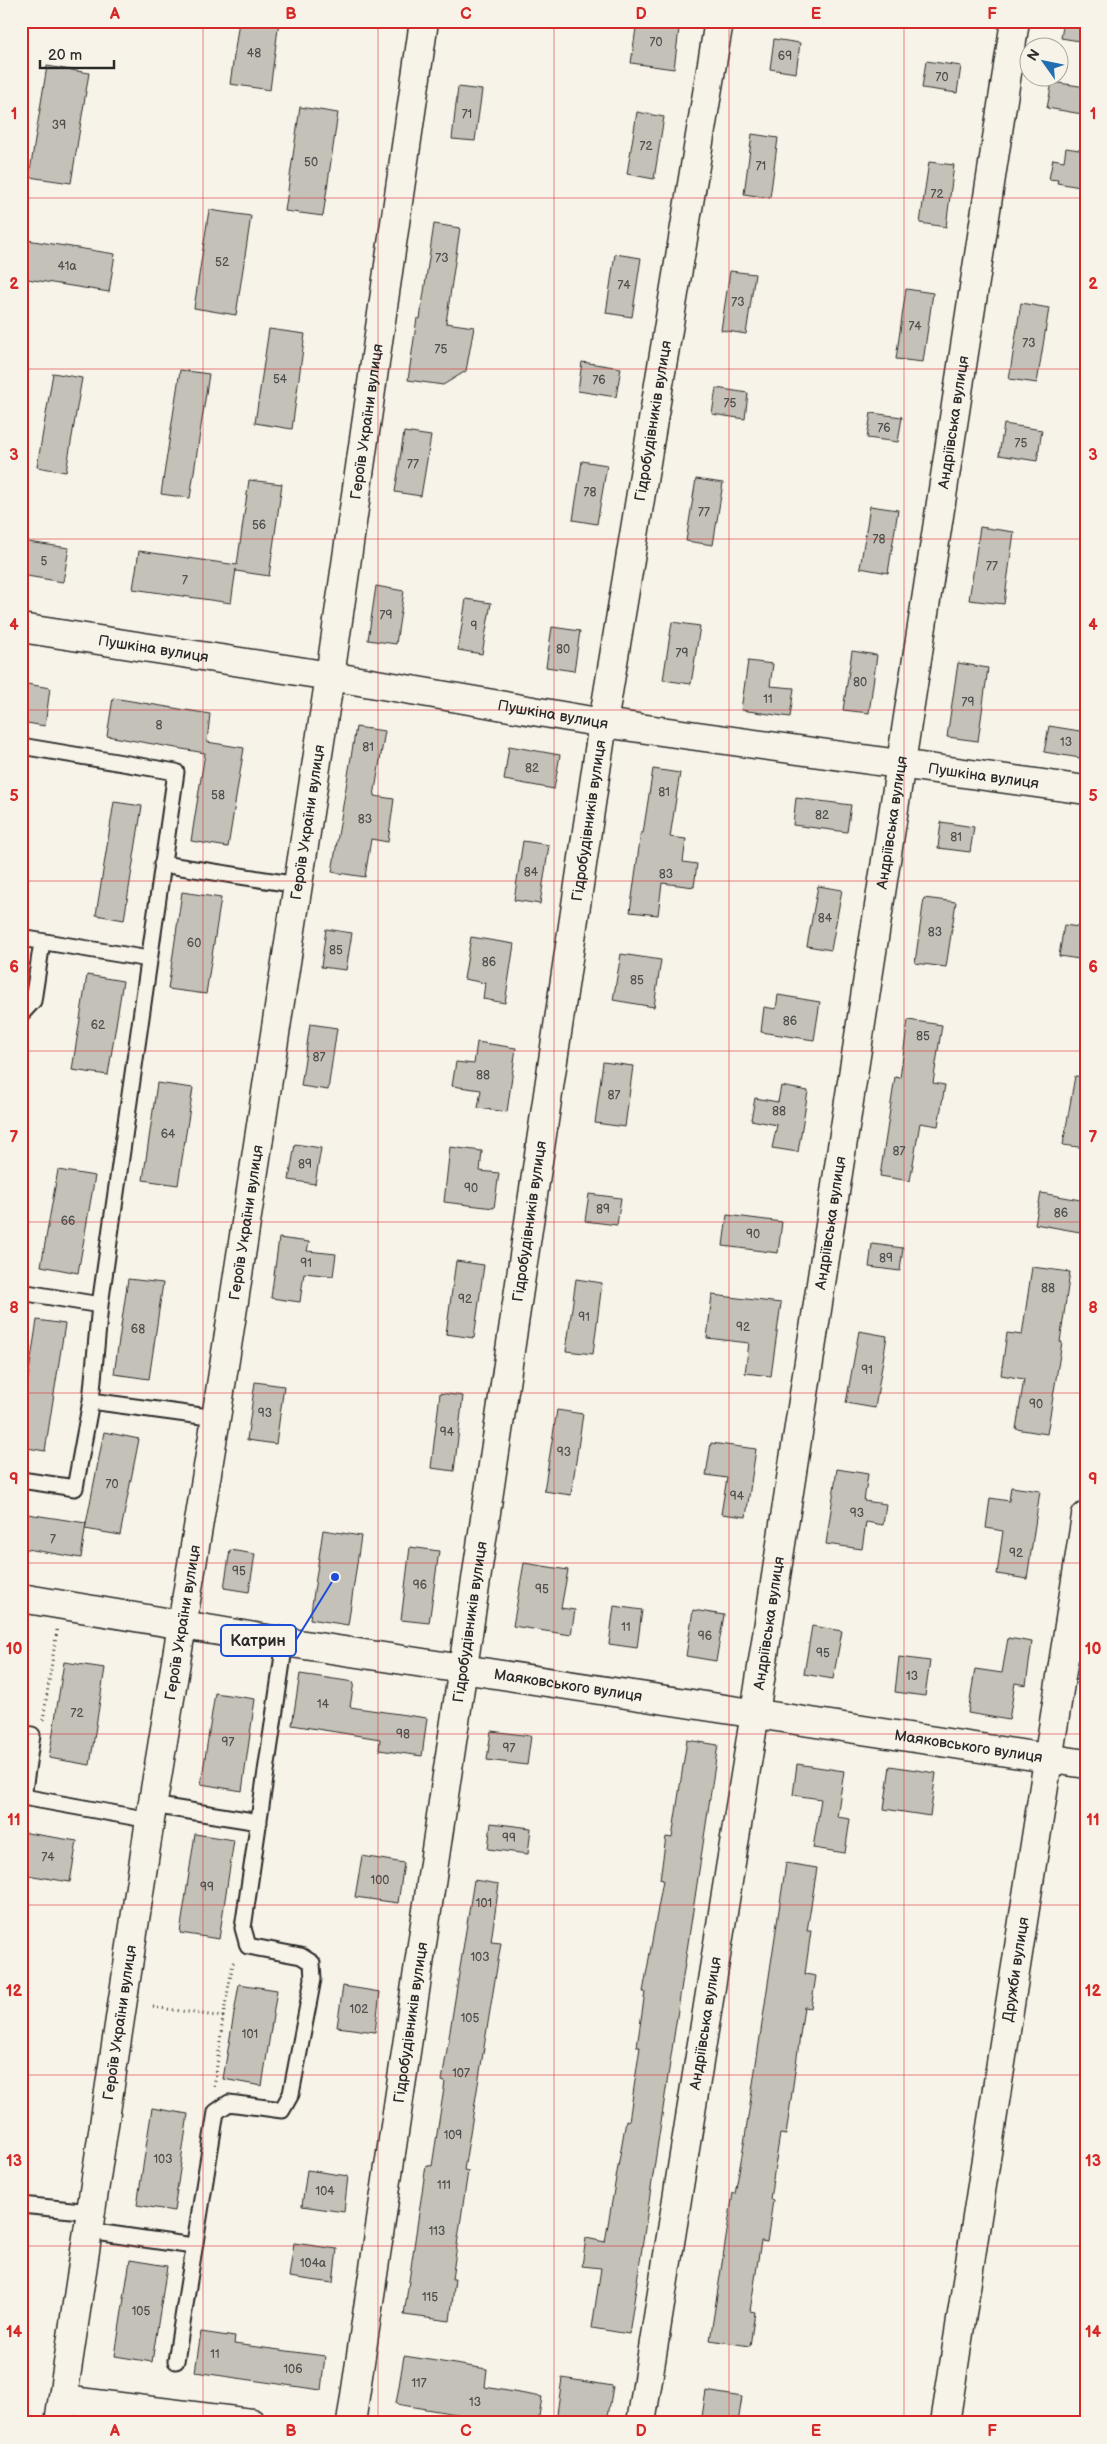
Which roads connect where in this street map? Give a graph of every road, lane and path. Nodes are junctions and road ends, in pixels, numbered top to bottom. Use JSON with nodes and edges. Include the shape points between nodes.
{"nodes":[{"id":1,"x":424,"y":21,"type":"edge"},
{"id":2,"x":719,"y":21,"type":"edge"},
{"id":3,"x":1015,"y":21,"type":"edge"},
{"id":4,"x":21,"y":628,"type":"edge"},
{"id":5,"x":330,"y":676,"type":"junction"},
{"id":6,"x":603,"y":723,"type":"junction"},
{"id":7,"x":21,"y":746,"type":"edge"},
{"id":8,"x":899,"y":765,"type":"junction"},
{"id":9,"x":1086,"y":790,"type":"edge"},
{"id":10,"x":162,"y":864,"type":"junction"},
{"id":11,"x":298,"y":885,"type":"junction"},
{"id":12,"x":21,"y":938,"type":"edge"},
{"id":13,"x":42,"y":942,"type":"junction"},
{"id":14,"x":150,"y":959,"type":"junction"},
{"id":15,"x":21,"y":1014,"type":"edge"},
{"id":16,"x":21,"y":1292,"type":"edge"},
{"id":17,"x":100,"y":1305,"type":"junction"},
{"id":18,"x":90,"y":1401,"type":"junction"},
{"id":19,"x":216,"y":1418,"type":"junction"},
{"id":20,"x":21,"y":1480,"type":"edge"},
{"id":21,"x":1086,"y":1516,"type":"edge"},
{"id":22,"x":21,"y":1598,"type":"edge"},
{"id":23,"x":183,"y":1624,"type":"junction"},
{"id":24,"x":58,"y":1627,"type":"dead end"},
{"id":25,"x":285,"y":1642,"type":"junction"},
{"id":26,"x":463,"y":1668,"type":"junction"},
{"id":27,"x":755,"y":1713,"type":"junction"},
{"id":28,"x":27,"y":1734,"type":"edge"},
{"id":29,"x":1047,"y":1759,"type":"junction"},
{"id":30,"x":1086,"y":1764,"type":"edge"},
{"id":31,"x":151,"y":1813,"type":"junction"},
{"id":32,"x":259,"y":1822,"type":"junction"},
{"id":33,"x":248,"y":1946,"type":"junction"},
{"id":34,"x":153,"y":2007,"type":"dead end"},
{"id":35,"x":223,"y":2017,"type":"junction"},
{"id":36,"x":225,"y":2105,"type":"junction"},
{"id":37,"x":21,"y":2205,"type":"edge"},
{"id":38,"x":90,"y":2221,"type":"junction"},
{"id":39,"x":193,"y":2246,"type":"junction"},
{"id":40,"x":176,"y":2360,"type":"dead end"},
{"id":41,"x":61,"y":2411,"type":"edge"},
{"id":42,"x":251,"y":2423,"type":"edge"},
{"id":43,"x":351,"y":2423,"type":"edge"},
{"id":44,"x":641,"y":2423,"type":"edge"},
{"id":45,"x":945,"y":2423,"type":"edge"}],
"edges":[{"from":1,"to":5,"type":"street","name":"Героїв України вулиця"},
{"from":2,"to":6,"type":"street","name":"Гідробудівників вулиця"},
{"from":3,"to":8,"type":"street","name":"Андріївська вулиця"},
{"from":4,"to":5,"type":"street","name":"Пушкіна вулиця"},
{"from":5,"to":6,"type":"street","name":"Пушкіна вулиця"},
{"from":5,"to":11,"type":"street","name":"Героїв України вулиця"},
{"from":6,"to":8,"type":"street","name":"Пушкіна вулиця"},
{"from":6,"to":26,"type":"street","name":"Гідробудівників вулиця"},
{"from":7,"to":10,"type":"lane","via":[[176,772]]},
{"from":8,"to":9,"type":"street","name":"Пушкіна вулиця"},
{"from":8,"to":27,"type":"street","name":"Андріївська вулиця"},
{"from":10,"to":11,"type":"lane"},
{"from":10,"to":14,"type":"lane"},
{"from":11,"to":19,"type":"street","name":"Героїв України вулиця"},
{"from":12,"to":13,"type":"lane"},
{"from":13,"to":14,"type":"lane"},
{"from":13,"to":15,"type":"lane","via":[[33,1002]]},
{"from":14,"to":17,"type":"lane"},
{"from":16,"to":17,"type":"lane"},
{"from":17,"to":18,"type":"lane"},
{"from":18,"to":19,"type":"lane"},
{"from":18,"to":20,"type":"lane","via":[[74,1488]]},
{"from":19,"to":23,"type":"street","name":"Героїв України вулиця"},
{"from":21,"to":29,"type":"street","name":"Дружби вулиця"},
{"from":22,"to":23,"type":"street","name":"Маяковського вулиця"},
{"from":23,"to":25,"type":"street","name":"Маяковського вулиця"},
{"from":23,"to":31,"type":"street","name":"Героїв України вулиця"},
{"from":24,"to":28,"type":"path","via":[[44,1719]]},
{"from":25,"to":26,"type":"street","name":"Маяковського вулиця"},
{"from":25,"to":32,"type":"lane"},
{"from":26,"to":27,"type":"street","name":"Маяковського вулиця"},
{"from":26,"to":43,"type":"street","name":"Гідробудівників вулиця"},
{"from":27,"to":29,"type":"street","name":"Маяковського вулиця"},
{"from":27,"to":44,"type":"street","name":"Андріївська вулиця"},
{"from":28,"to":31,"type":"lane","via":[[23,1797]]},
{"from":29,"to":30,"type":"street","name":"Маяковського вулиця"},
{"from":29,"to":45,"type":"street","name":"Дружби вулиця"},
{"from":31,"to":32,"type":"lane"},
{"from":31,"to":38,"type":"street","name":"Героїв України вулиця"},
{"from":32,"to":33,"type":"lane","via":[[243,1928]]},
{"from":33,"to":35,"type":"path","via":[[233,1963]]},
{"from":33,"to":36,"type":"lane","via":[[301,1956],[312,1963],[314,1979],[291,2094],[282,2110]]},
{"from":34,"to":35,"type":"path"},
{"from":35,"to":36,"type":"path","via":[[213,2088]]},
{"from":36,"to":39,"type":"lane","via":[[216,2112]]},
{"from":37,"to":38,"type":"lane"},
{"from":38,"to":39,"type":"lane"},
{"from":38,"to":41,"type":"street","name":"Героїв України вулиця"},
{"from":39,"to":40,"type":"lane"},
{"from":41,"to":42,"type":"street"}]}
